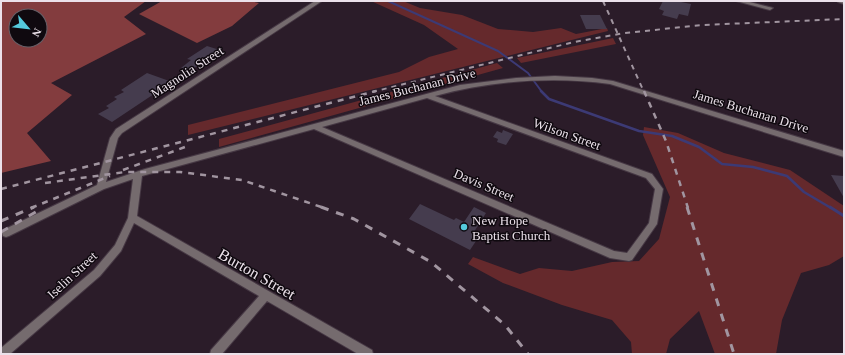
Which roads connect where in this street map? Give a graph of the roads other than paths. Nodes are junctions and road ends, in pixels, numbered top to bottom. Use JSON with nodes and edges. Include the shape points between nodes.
{"nodes":[{"id":1,"x":319,"y":1,"type":"edge"},
{"id":2,"x":738,"y":1,"type":"edge"},
{"id":3,"x":840,"y":1,"type":"edge"},
{"id":4,"x":844,"y":2,"type":"edge"},
{"id":5,"x":770,"y":8,"type":"dead end"},
{"id":6,"x":428,"y":96,"type":"junction"},
{"id":7,"x":314,"y":126,"type":"junction"},
{"id":8,"x":844,"y":154,"type":"edge"},
{"id":9,"x":138,"y":175,"type":"junction"},
{"id":10,"x":101,"y":187,"type":"junction"},
{"id":11,"x":132,"y":218,"type":"junction"},
{"id":12,"x":653,"y":224,"type":"joint"},
{"id":13,"x":6,"y":233,"type":"dead end"},
{"id":14,"x":265,"y":296,"type":"junction"},
{"id":15,"x":2,"y":354,"type":"edge"},
{"id":16,"x":214,"y":354,"type":"edge"},
{"id":17,"x":368,"y":354,"type":"edge"}],
"edges":[{"from":1,"to":10,"type":"street","name":"Magnolia Street","via":[[119,131],[114,138]]},
{"from":2,"to":5,"type":"street"},
{"from":3,"to":4,"type":"street"},
{"from":6,"to":7,"type":"street","name":"James Buchanan Drive"},
{"from":6,"to":8,"type":"street","name":"James Buchanan Drive","via":[[460,87],[576,78],[619,84]]},
{"from":6,"to":12,"type":"street","name":"Wilson Street","via":[[649,176],[659,189]]},
{"from":7,"to":9,"type":"street","name":"James Buchanan Drive"},
{"from":7,"to":12,"type":"street","name":"Davis Street","via":[[613,255],[629,257]]},
{"from":9,"to":10,"type":"street","name":"James Buchanan Drive"},
{"from":9,"to":11,"type":"street","name":"Iselin Street"},
{"from":10,"to":13,"type":"street","name":"James Buchanan Drive"},
{"from":11,"to":14,"type":"street","name":"Burton Street"},
{"from":11,"to":15,"type":"street","name":"Iselin Street","via":[[118,248],[97,273]]},
{"from":14,"to":16,"type":"street"},
{"from":14,"to":17,"type":"street","name":"Burton Street"}]}
